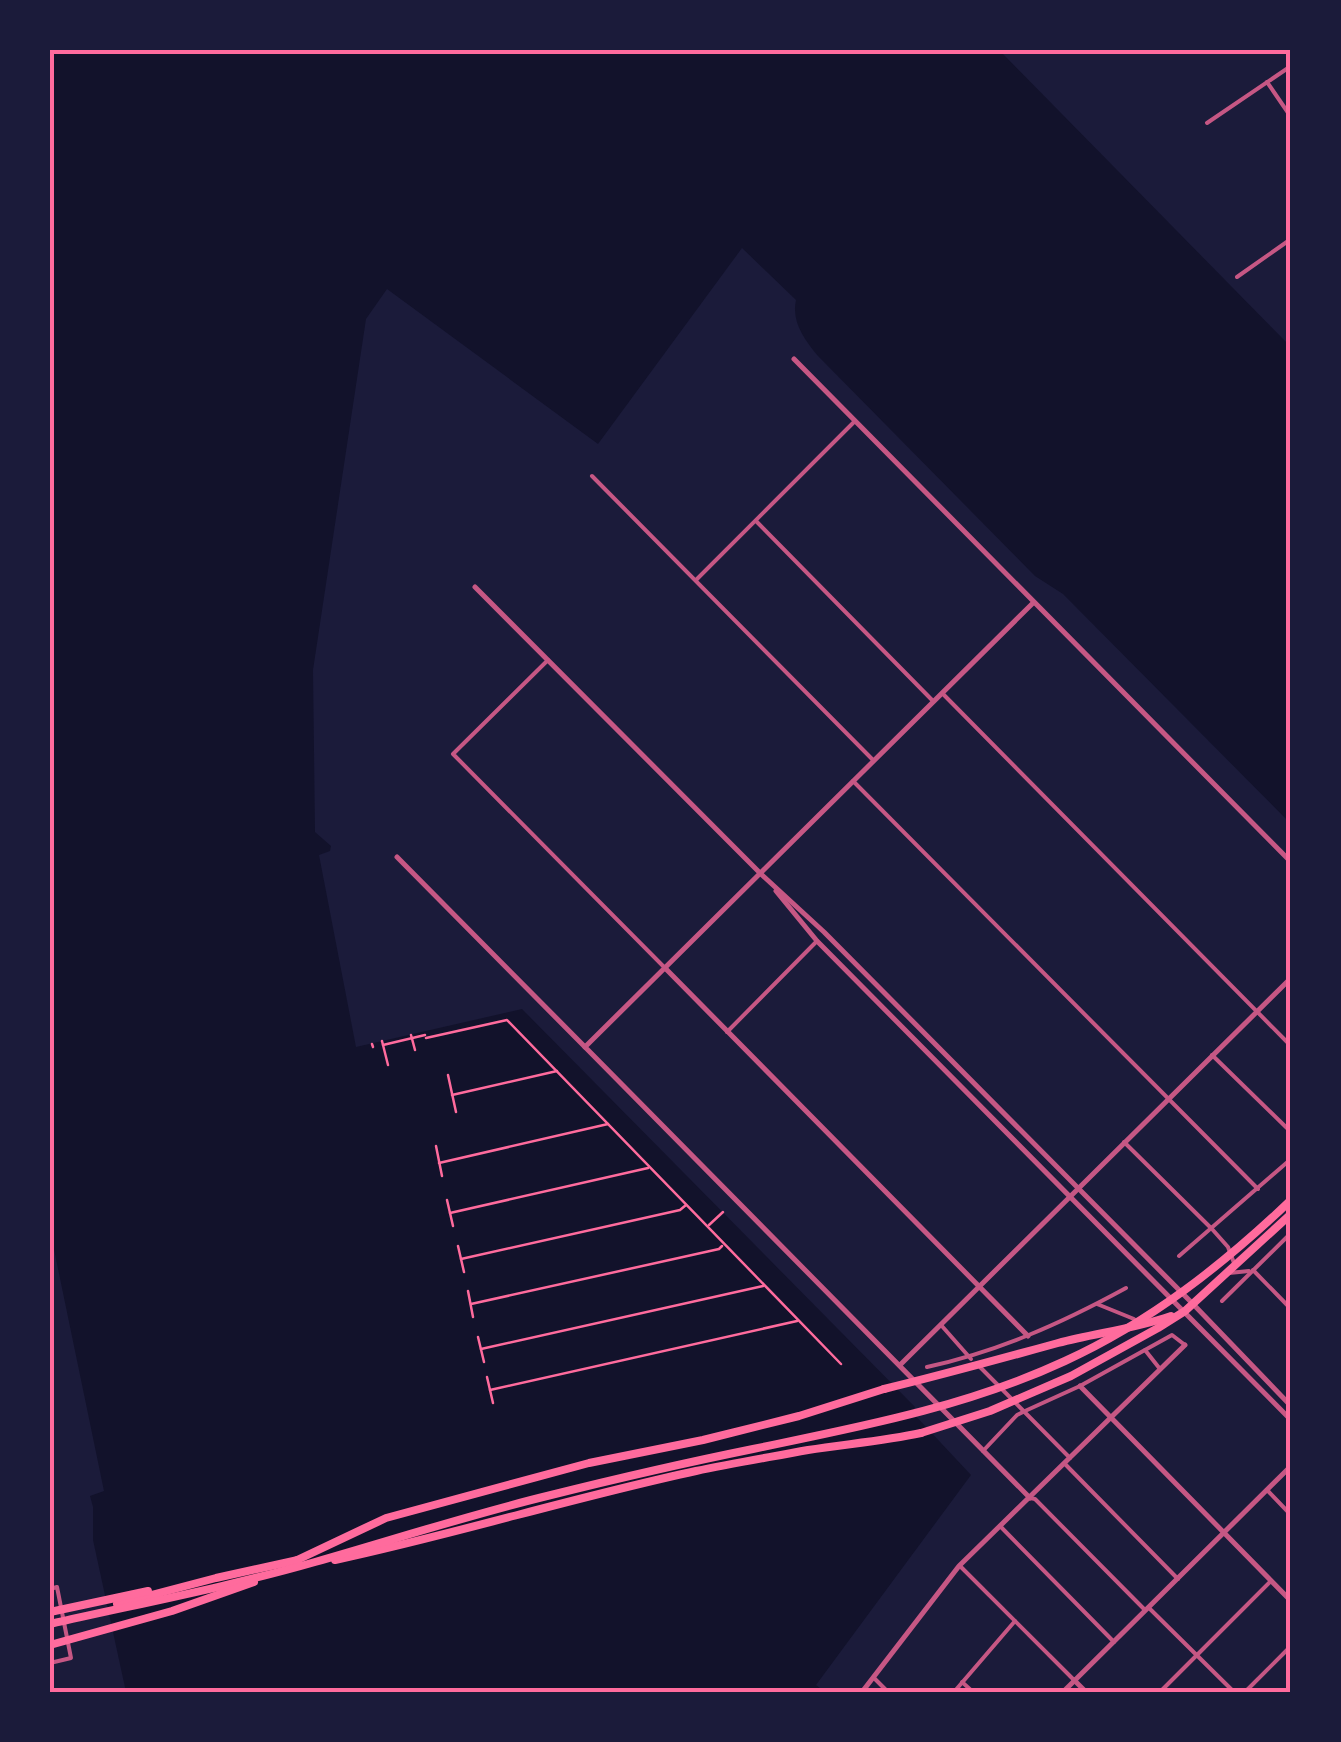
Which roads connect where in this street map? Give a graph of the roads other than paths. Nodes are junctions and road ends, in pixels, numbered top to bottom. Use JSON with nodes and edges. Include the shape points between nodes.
{"nodes":[{"id":1,"x":1291,"y":66,"type":"edge"},
{"id":2,"x":1267,"y":82,"type":"junction"},
{"id":3,"x":1291,"y":117,"type":"edge"},
{"id":4,"x":1207,"y":124,"type":"dead end"},
{"id":5,"x":1291,"y":239,"type":"edge"},
{"id":6,"x":1237,"y":277,"type":"dead end"},
{"id":7,"x":794,"y":359,"type":"dead end"},
{"id":8,"x":854,"y":421,"type":"junction"},
{"id":9,"x":592,"y":476,"type":"dead end"},
{"id":10,"x":756,"y":521,"type":"junction"},
{"id":11,"x":695,"y":581,"type":"junction"},
{"id":12,"x":475,"y":587,"type":"dead end"},
{"id":13,"x":1033,"y":603,"type":"junction"},
{"id":14,"x":548,"y":660,"type":"junction"},
{"id":15,"x":942,"y":693,"type":"junction"},
{"id":16,"x":933,"y":701,"type":"junction"},
{"id":17,"x":874,"y":761,"type":"junction"},
{"id":18,"x":853,"y":781,"type":"junction"},
{"id":19,"x":397,"y":858,"type":"dead end"},
{"id":20,"x":1291,"y":862,"type":"edge"},
{"id":21,"x":761,"y":874,"type":"junction"},
{"id":22,"x":817,"y":940,"type":"junction"},
{"id":23,"x":665,"y":968,"type":"junction"},
{"id":24,"x":1291,"y":978,"type":"edge"},
{"id":25,"x":1256,"y":1012,"type":"junction"},
{"id":26,"x":727,"y":1032,"type":"junction"},
{"id":27,"x":1291,"y":1046,"type":"edge"},
{"id":28,"x":585,"y":1047,"type":"junction"},
{"id":29,"x":1212,"y":1054,"type":"junction"},
{"id":30,"x":1168,"y":1098,"type":"junction"},
{"id":31,"x":1291,"y":1132,"type":"edge"},
{"id":32,"x":1124,"y":1142,"type":"junction"},
{"id":33,"x":1291,"y":1159,"type":"edge"},
{"id":34,"x":1078,"y":1188,"type":"junction"},
{"id":35,"x":1258,"y":1189,"type":"junction"},
{"id":36,"x":1070,"y":1196,"type":"junction"},
{"id":37,"x":1291,"y":1200,"type":"edge"},
{"id":38,"x":1291,"y":1214,"type":"edge"},
{"id":39,"x":1212,"y":1229,"type":"junction"},
{"id":40,"x":1291,"y":1234,"type":"edge"},
{"id":41,"x":1179,"y":1256,"type":"dead end"},
{"id":42,"x":1231,"y":1270,"type":"junction"},
{"id":43,"x":1254,"y":1270,"type":"junction"},
{"id":44,"x":979,"y":1288,"type":"junction"},
{"id":45,"x":1126,"y":1288,"type":"dead end"},
{"id":46,"x":1222,"y":1301,"type":"dead end"},
{"id":47,"x":1098,"y":1304,"type":"junction"},
{"id":48,"x":1193,"y":1304,"type":"junction"},
{"id":49,"x":1291,"y":1309,"type":"edge"},
{"id":50,"x":1185,"y":1311,"type":"junction"},
{"id":51,"x":1146,"y":1324,"type":"junction"},
{"id":52,"x":940,"y":1325,"type":"junction"},
{"id":53,"x":1158,"y":1328,"type":"junction"},
{"id":54,"x":1028,"y":1336,"type":"junction"},
{"id":55,"x":1185,"y":1345,"type":"joint"},
{"id":56,"x":1153,"y":1346,"type":"junction"},
{"id":57,"x":1144,"y":1350,"type":"junction"},
{"id":58,"x":970,"y":1358,"type":"junction"},
{"id":59,"x":900,"y":1366,"type":"junction"},
{"id":60,"x":927,"y":1368,"type":"dead end"},
{"id":61,"x":1160,"y":1370,"type":"junction"},
{"id":62,"x":1080,"y":1386,"type":"junction"},
{"id":63,"x":1291,"y":1406,"type":"edge"},
{"id":64,"x":1025,"y":1411,"type":"junction"},
{"id":65,"x":1111,"y":1419,"type":"junction"},
{"id":66,"x":1291,"y":1420,"type":"edge"},
{"id":67,"x":983,"y":1451,"type":"junction"},
{"id":68,"x":1071,"y":1458,"type":"junction"},
{"id":69,"x":1065,"y":1464,"type":"junction"},
{"id":70,"x":1291,"y":1466,"type":"edge"},
{"id":71,"x":1267,"y":1490,"type":"junction"},
{"id":72,"x":1030,"y":1498,"type":"junction"},
{"id":73,"x":1291,"y":1515,"type":"edge"},
{"id":74,"x":1000,"y":1526,"type":"junction"},
{"id":75,"x":1223,"y":1534,"type":"junction"},
{"id":76,"x":296,"y":1564,"type":"junction"},
{"id":77,"x":959,"y":1566,"type":"junction"},
{"id":78,"x":216,"y":1578,"type":"junction"},
{"id":79,"x":1178,"y":1579,"type":"junction"},
{"id":80,"x":1271,"y":1581,"type":"junction"},
{"id":81,"x":50,"y":1589,"type":"edge"},
{"id":82,"x":1291,"y":1601,"type":"edge"},
{"id":83,"x":1148,"y":1610,"type":"junction"},
{"id":84,"x":50,"y":1612,"type":"edge"},
{"id":85,"x":1015,"y":1621,"type":"junction"},
{"id":86,"x":50,"y":1623,"type":"edge"},
{"id":87,"x":1114,"y":1642,"type":"junction"},
{"id":88,"x":50,"y":1645,"type":"edge"},
{"id":89,"x":1291,"y":1646,"type":"edge"},
{"id":90,"x":1198,"y":1654,"type":"junction"},
{"id":91,"x":50,"y":1664,"type":"edge"},
{"id":92,"x":873,"y":1677,"type":"junction"},
{"id":93,"x":1074,"y":1680,"type":"junction"},
{"id":94,"x":962,"y":1682,"type":"junction"},
{"id":95,"x":862,"y":1692,"type":"edge"},
{"id":96,"x":888,"y":1692,"type":"edge"},
{"id":97,"x":954,"y":1692,"type":"edge"},
{"id":98,"x":972,"y":1692,"type":"edge"},
{"id":99,"x":1063,"y":1692,"type":"edge"},
{"id":100,"x":1086,"y":1692,"type":"edge"},
{"id":101,"x":1160,"y":1692,"type":"edge"},
{"id":102,"x":1234,"y":1692,"type":"edge"},
{"id":103,"x":1244,"y":1692,"type":"edge"}],
"edges":[{"from":1,"to":2,"type":"street"},
{"from":2,"to":3,"type":"street"},
{"from":2,"to":4,"type":"street"},
{"from":5,"to":6,"type":"street"},
{"from":7,"to":8,"type":"street"},
{"from":8,"to":10,"type":"street"},
{"from":8,"to":13,"type":"street"},
{"from":9,"to":11,"type":"street"},
{"from":10,"to":11,"type":"street"},
{"from":10,"to":16,"type":"street"},
{"from":11,"to":17,"type":"street"},
{"from":12,"to":14,"type":"street"},
{"from":13,"to":15,"type":"street"},
{"from":13,"to":20,"type":"street"},
{"from":14,"to":21,"type":"street"},
{"from":14,"to":23,"type":"street","via":[[454,754]]},
{"from":15,"to":16,"type":"street"},
{"from":15,"to":25,"type":"street"},
{"from":16,"to":17,"type":"street"},
{"from":17,"to":18,"type":"street"},
{"from":18,"to":21,"type":"street"},
{"from":18,"to":30,"type":"street"},
{"from":19,"to":28,"type":"street"},
{"from":21,"to":22,"type":"street"},
{"from":21,"to":23,"type":"street"},
{"from":21,"to":34,"type":"street"},
{"from":22,"to":26,"type":"street"},
{"from":22,"to":36,"type":"street"},
{"from":23,"to":26,"type":"street"},
{"from":23,"to":28,"type":"street"},
{"from":24,"to":25,"type":"street"},
{"from":25,"to":27,"type":"street"},
{"from":25,"to":29,"type":"street"},
{"from":26,"to":44,"type":"street"},
{"from":28,"to":59,"type":"street"},
{"from":29,"to":30,"type":"street"},
{"from":29,"to":31,"type":"street"},
{"from":30,"to":32,"type":"street"},
{"from":30,"to":35,"type":"street"},
{"from":32,"to":34,"type":"street"},
{"from":32,"to":39,"type":"street"},
{"from":33,"to":35,"type":"street"},
{"from":34,"to":36,"type":"street"},
{"from":34,"to":48,"type":"street"},
{"from":35,"to":39,"type":"street"},
{"from":36,"to":44,"type":"street"},
{"from":36,"to":50,"type":"street"},
{"from":37,"to":76,"type":"highway","via":[[1169,1302],[1080,1354],[973,1398],[498,1508]]},
{"from":38,"to":42,"type":"highway"},
{"from":39,"to":41,"type":"street"},
{"from":39,"to":42,"type":"street","via":[[1234,1259]]},
{"from":40,"to":43,"type":"street"},
{"from":42,"to":43,"type":"street"},
{"from":42,"to":48,"type":"highway"},
{"from":43,"to":46,"type":"street"},
{"from":43,"to":49,"type":"street"},
{"from":44,"to":52,"type":"street"},
{"from":44,"to":54,"type":"street"},
{"from":45,"to":47,"type":"street"},
{"from":47,"to":51,"type":"street"},
{"from":47,"to":54,"type":"street"},
{"from":48,"to":50,"type":"highway"},
{"from":48,"to":63,"type":"street"},
{"from":50,"to":51,"type":"highway"},
{"from":50,"to":53,"type":"highway"},
{"from":50,"to":66,"type":"street"},
{"from":51,"to":76,"type":"highway","via":[[386,1518]]},
{"from":52,"to":58,"type":"street"},
{"from":52,"to":59,"type":"street"},
{"from":53,"to":56,"type":"street"},
{"from":53,"to":76,"type":"highway","via":[[1071,1376],[921,1434],[697,1471],[414,1543]]},
{"from":54,"to":58,"type":"street"},
{"from":55,"to":56,"type":"street","via":[[1172,1335]]},
{"from":55,"to":61,"type":"street"},
{"from":56,"to":57,"type":"street"},
{"from":57,"to":61,"type":"street"},
{"from":57,"to":62,"type":"street"},
{"from":58,"to":60,"type":"street"},
{"from":58,"to":64,"type":"street"},
{"from":59,"to":67,"type":"street"},
{"from":61,"to":65,"type":"street"},
{"from":62,"to":64,"type":"street"},
{"from":62,"to":65,"type":"street"},
{"from":64,"to":67,"type":"street"},
{"from":64,"to":68,"type":"street"},
{"from":65,"to":68,"type":"street"},
{"from":65,"to":75,"type":"street"},
{"from":67,"to":72,"type":"street"},
{"from":68,"to":69,"type":"street"},
{"from":69,"to":72,"type":"street"},
{"from":69,"to":79,"type":"street"},
{"from":70,"to":71,"type":"street"},
{"from":71,"to":73,"type":"street"},
{"from":71,"to":75,"type":"street"},
{"from":72,"to":74,"type":"street"},
{"from":72,"to":83,"type":"street"},
{"from":74,"to":77,"type":"street"},
{"from":74,"to":87,"type":"street"},
{"from":75,"to":79,"type":"street"},
{"from":75,"to":80,"type":"street"},
{"from":76,"to":78,"type":"highway"},
{"from":76,"to":86,"type":"highway"},
{"from":76,"to":88,"type":"highway","via":[[172,1612]]},
{"from":77,"to":85,"type":"street"},
{"from":77,"to":92,"type":"street"},
{"from":78,"to":84,"type":"highway"},
{"from":78,"to":86,"type":"highway"},
{"from":79,"to":83,"type":"street"},
{"from":80,"to":82,"type":"street"},
{"from":80,"to":90,"type":"street"},
{"from":81,"to":91,"type":"street","via":[[58,1587],[71,1658]]},
{"from":83,"to":87,"type":"street"},
{"from":83,"to":90,"type":"street"},
{"from":85,"to":93,"type":"street"},
{"from":85,"to":94,"type":"street"},
{"from":87,"to":93,"type":"street"},
{"from":89,"to":103,"type":"street"},
{"from":90,"to":101,"type":"street"},
{"from":90,"to":102,"type":"street"},
{"from":92,"to":95,"type":"street"},
{"from":92,"to":96,"type":"street"},
{"from":93,"to":99,"type":"street"},
{"from":93,"to":100,"type":"street"},
{"from":94,"to":97,"type":"street"},
{"from":94,"to":98,"type":"street"}]}
